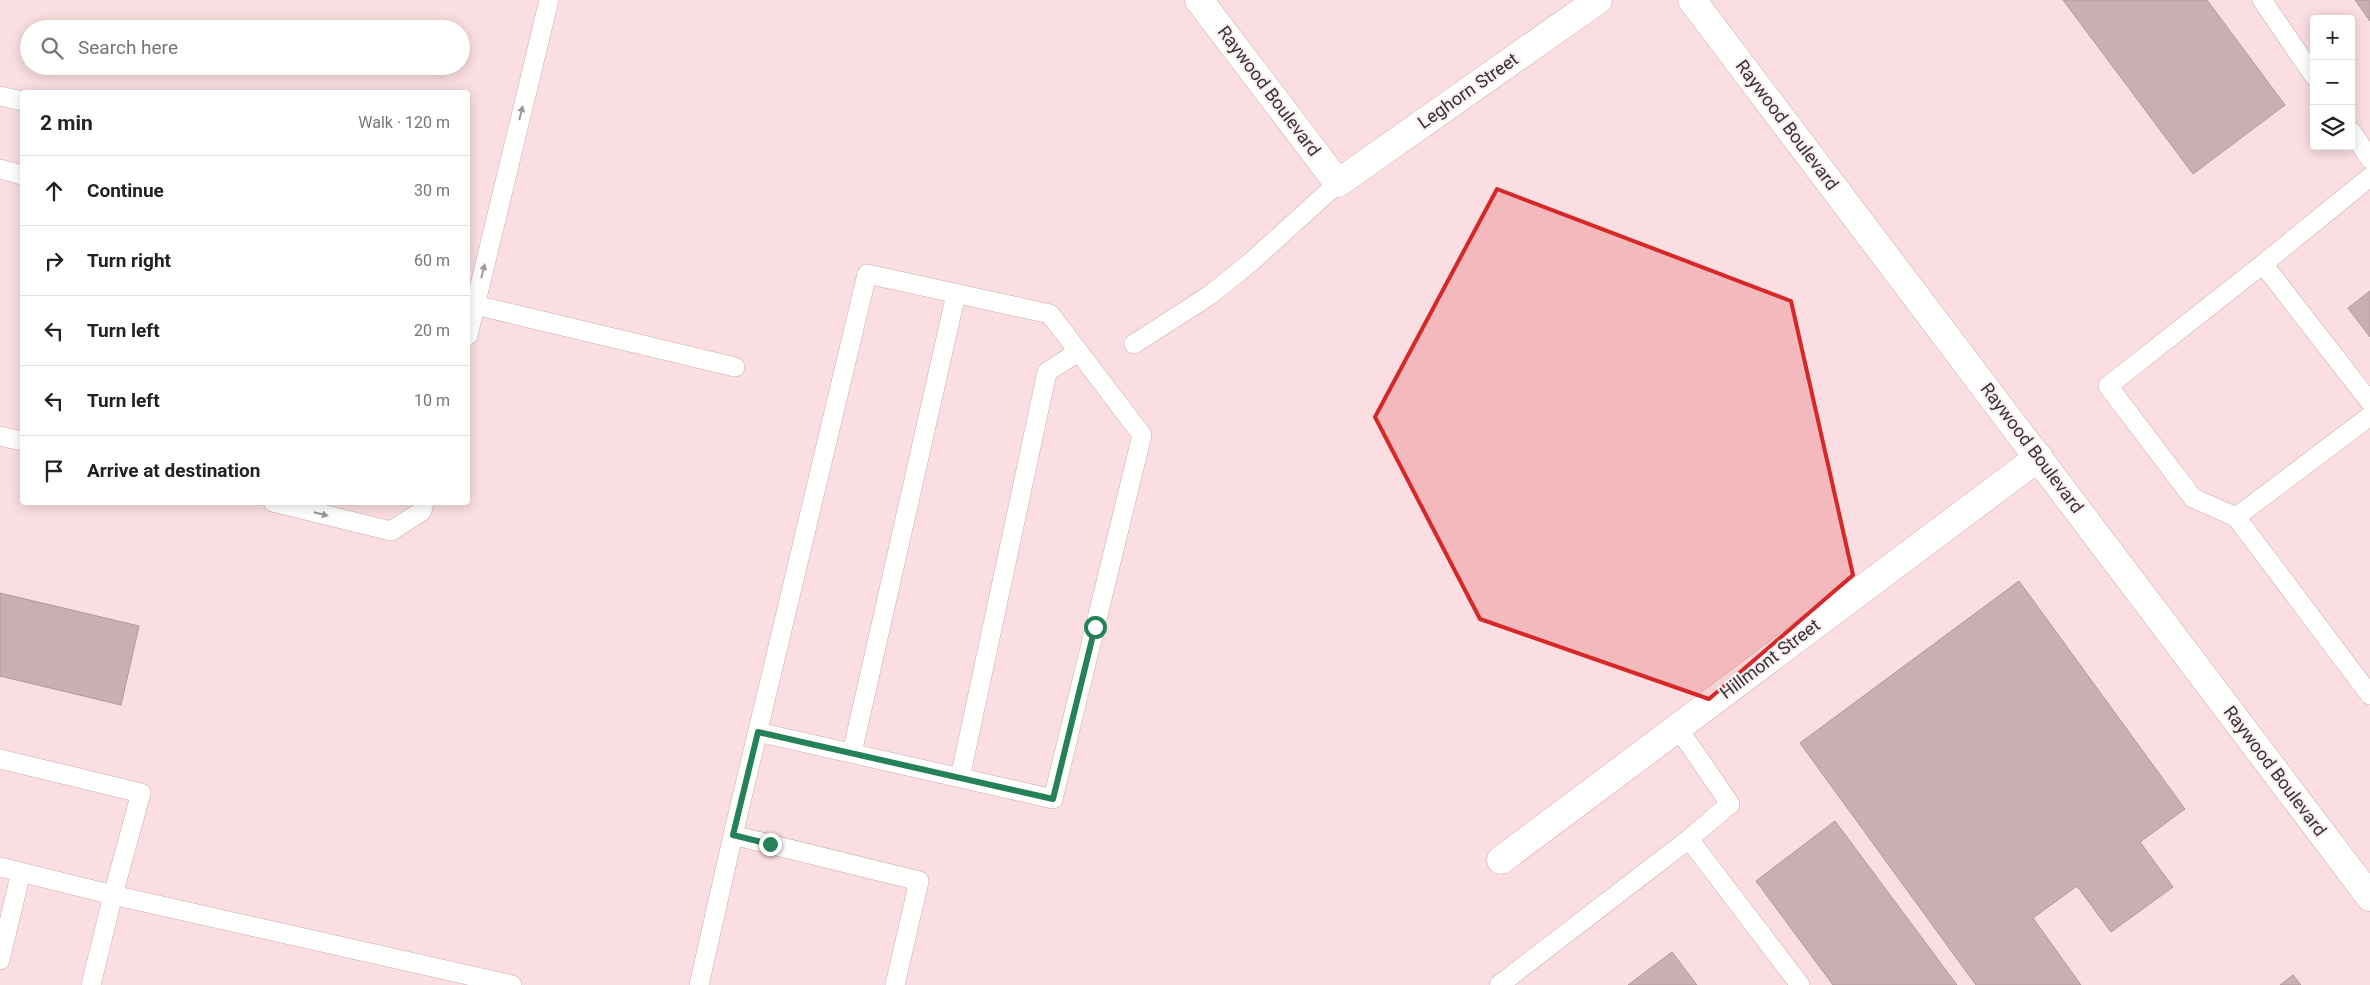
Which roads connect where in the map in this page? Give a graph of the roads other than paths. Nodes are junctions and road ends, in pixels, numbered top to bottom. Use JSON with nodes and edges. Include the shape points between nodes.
{"nodes":[{"id":1,"x":549,"y":0,"type":"edge"},
{"id":2,"x":1199,"y":0,"type":"edge"},
{"id":3,"x":1598,"y":0,"type":"edge"},
{"id":4,"x":1692,"y":0,"type":"edge"},
{"id":5,"x":2262,"y":0,"type":"edge"},
{"id":6,"x":2310,"y":70,"type":"edge"},
{"id":7,"x":0,"y":96,"type":"edge"},
{"id":8,"x":20,"y":101,"type":"edge"},
{"id":9,"x":2355,"y":137,"type":"edge"},
{"id":10,"x":2370,"y":159,"type":"edge"},
{"id":11,"x":0,"y":169,"type":"edge"},
{"id":12,"x":20,"y":174,"type":"edge"},
{"id":13,"x":2370,"y":177,"type":"edge"},
{"id":14,"x":1338,"y":183,"type":"junction"},
{"id":15,"x":2264,"y":264,"type":"junction"},
{"id":16,"x":956,"y":294,"type":"junction"},
{"id":17,"x":475,"y":305,"type":"junction"},
{"id":18,"x":470,"y":326,"type":"edge"},
{"id":19,"x":1134,"y":344,"type":"dead end"},
{"id":20,"x":1078,"y":352,"type":"junction"},
{"id":21,"x":736,"y":366,"type":"dead end"},
{"id":22,"x":2370,"y":402,"type":"edge"},
{"id":23,"x":2370,"y":416,"type":"edge"},
{"id":24,"x":0,"y":436,"type":"edge"},
{"id":25,"x":20,"y":441,"type":"edge"},
{"id":26,"x":2039,"y":457,"type":"junction"},
{"id":27,"x":285,"y":505,"type":"edge"},
{"id":28,"x":423,"y":505,"type":"edge"},
{"id":29,"x":2236,"y":517,"type":"junction"},
{"id":30,"x":2370,"y":695,"type":"edge"},
{"id":31,"x":1678,"y":728,"type":"junction"},
{"id":32,"x":758,"y":732,"type":"junction"},
{"id":33,"x":852,"y":753,"type":"junction"},
{"id":34,"x":0,"y":759,"type":"edge"},
{"id":35,"x":960,"y":778,"type":"junction"},
{"id":36,"x":733,"y":835,"type":"junction"},
{"id":37,"x":1689,"y":839,"type":"junction"},
{"id":38,"x":1501,"y":860,"type":"dead end"},
{"id":39,"x":0,"y":867,"type":"edge"},
{"id":40,"x":21,"y":872,"type":"junction"},
{"id":41,"x":2366,"y":885,"type":"edge"},
{"id":42,"x":113,"y":895,"type":"junction"},
{"id":43,"x":0,"y":960,"type":"edge"},
{"id":44,"x":91,"y":985,"type":"edge"},
{"id":45,"x":512,"y":985,"type":"edge"},
{"id":46,"x":699,"y":985,"type":"edge"},
{"id":47,"x":895,"y":985,"type":"edge"},
{"id":48,"x":1499,"y":985,"type":"edge"},
{"id":49,"x":1800,"y":985,"type":"edge"}],
"edges":[{"from":17,"to":1,"type":"lane","one_way":true},
{"from":2,"to":14,"type":"street","name":"Raywood Boulevard"},
{"from":3,"to":14,"type":"street","name":"Leghorn Street"},
{"from":4,"to":26,"type":"street","name":"Raywood Boulevard"},
{"from":5,"to":6,"type":"lane"},
{"from":7,"to":8,"type":"lane"},
{"from":9,"to":10,"type":"lane"},
{"from":11,"to":12,"type":"lane"},
{"from":13,"to":15,"type":"lane"},
{"from":14,"to":19,"type":"lane","via":[[1210,295]]},
{"from":15,"to":22,"type":"lane"},
{"from":15,"to":29,"type":"lane","via":[[2108,386],[2192,498]]},
{"from":16,"to":20,"type":"lane","via":[[1050,314]]},
{"from":16,"to":32,"type":"lane","via":[[868,274]]},
{"from":16,"to":33,"type":"lane"},
{"from":17,"to":18,"type":"lane"},
{"from":17,"to":21,"type":"lane"},
{"from":20,"to":35,"type":"lane","via":[[1047,372]]},
{"from":20,"to":35,"type":"lane","via":[[1142,435],[1053,799]]},
{"from":23,"to":29,"type":"lane"},
{"from":24,"to":25,"type":"lane"},
{"from":26,"to":31,"type":"street","name":"Hillmont Street"},
{"from":26,"to":41,"type":"street","name":"Raywood Boulevard"},
{"from":27,"to":28,"type":"lane","one_way":true,"via":[[391,531],[422,511]]},
{"from":29,"to":30,"type":"lane"},
{"from":31,"to":37,"type":"lane","via":[[1730,804]]},
{"from":31,"to":38,"type":"street","name":"Hillmont Street"},
{"from":32,"to":33,"type":"lane"},
{"from":32,"to":36,"type":"lane"},
{"from":33,"to":35,"type":"lane"},
{"from":34,"to":42,"type":"lane","via":[[141,793]]},
{"from":36,"to":46,"type":"lane"},
{"from":36,"to":47,"type":"lane","via":[[919,881]]},
{"from":37,"to":48,"type":"lane"},
{"from":37,"to":49,"type":"lane"},
{"from":39,"to":40,"type":"lane"},
{"from":40,"to":42,"type":"lane"},
{"from":40,"to":43,"type":"lane"},
{"from":42,"to":44,"type":"lane"},
{"from":42,"to":45,"type":"lane"}]}
